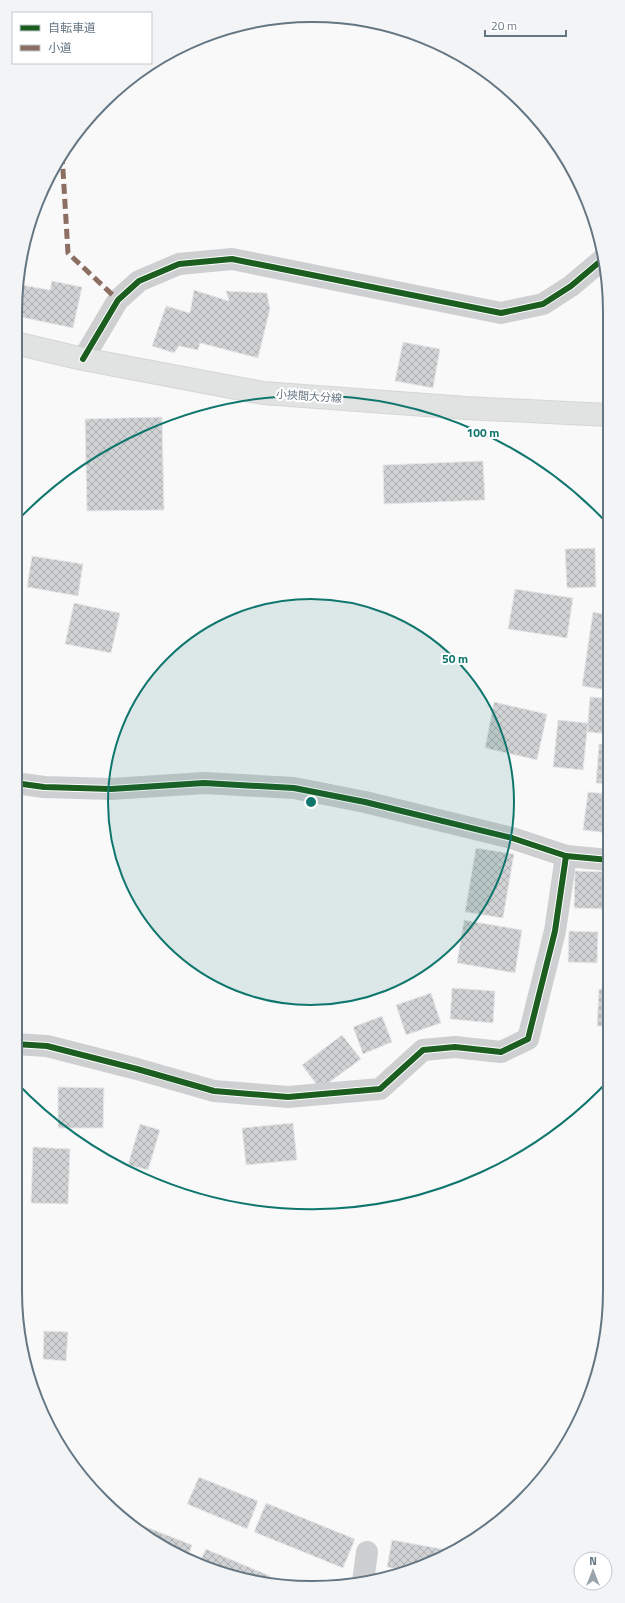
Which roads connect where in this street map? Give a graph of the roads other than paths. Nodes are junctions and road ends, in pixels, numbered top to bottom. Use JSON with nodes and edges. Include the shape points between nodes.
{"nodes":[{"id":1,"x":598,"y":263,"type":"edge"},
{"id":2,"x":22,"y":345,"type":"edge"},
{"id":3,"x":83,"y":359,"type":"junction"},
{"id":4,"x":603,"y":415,"type":"edge"},
{"id":5,"x":22,"y":784,"type":"edge"},
{"id":6,"x":566,"y":856,"type":"junction"},
{"id":7,"x":603,"y":859,"type":"edge"},
{"id":8,"x":22,"y":1044,"type":"edge"},
{"id":9,"x":368,"y":1552,"type":"dead end"},
{"id":10,"x":364,"y":1576,"type":"edge"}],
"edges":[{"from":1,"to":3,"type":"street","via":[[571,286],[543,304],[500,313],[232,259],[179,264],[139,281],[118,300]]},
{"from":2,"to":3,"type":"main road","name":"小挾間大分線"},
{"from":3,"to":4,"type":"main road","name":"小挾間大分線","via":[[263,393],[466,408]]},
{"from":5,"to":6,"type":"street","via":[[111,789],[204,782],[294,788],[365,802],[512,838]]},
{"from":6,"to":7,"type":"street"},
{"from":6,"to":8,"type":"street","via":[[555,931],[528,1039],[501,1052],[455,1047],[423,1050],[380,1089],[288,1097],[214,1092],[48,1046]]},
{"from":9,"to":10,"type":"street"}]}
